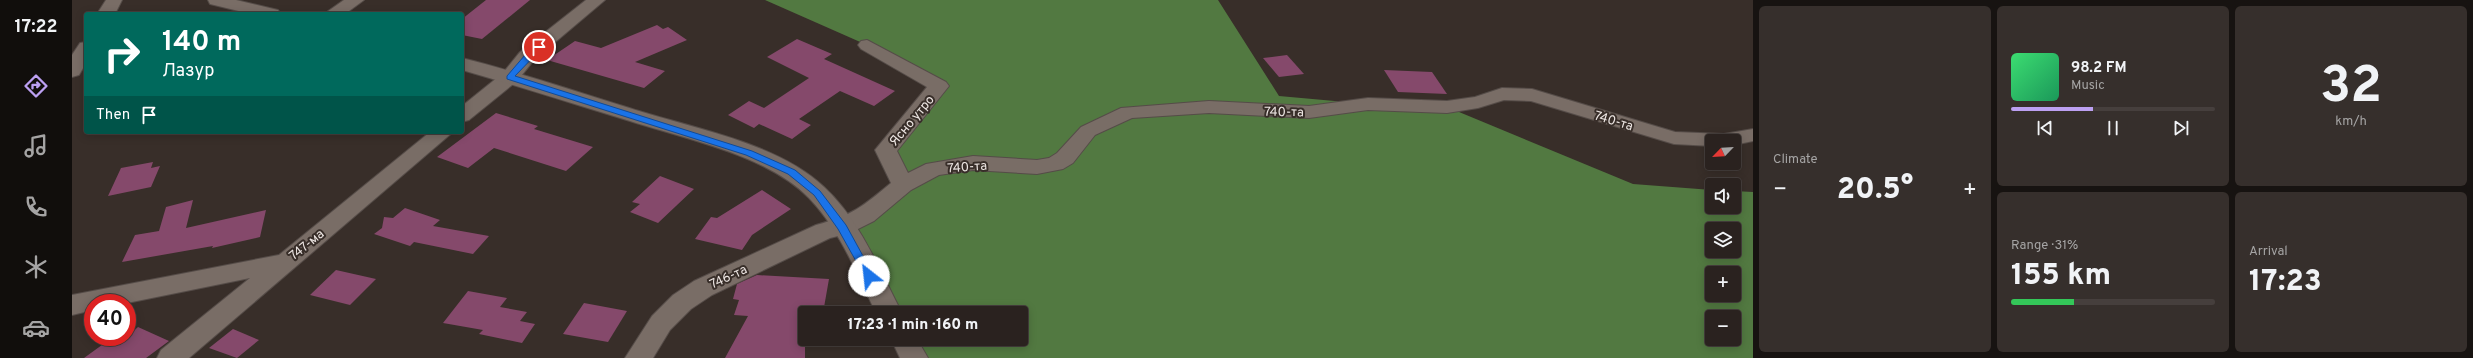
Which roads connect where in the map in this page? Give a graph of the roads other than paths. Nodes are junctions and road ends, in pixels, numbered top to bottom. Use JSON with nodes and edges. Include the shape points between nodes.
{"nodes":[{"id":1,"x":114,"y":0,"type":"edge"},
{"id":2,"x":216,"y":0,"type":"edge"},
{"id":3,"x":356,"y":0,"type":"edge"},
{"id":4,"x":597,"y":0,"type":"edge"},
{"id":5,"x":107,"y":12,"type":"edge"},
{"id":6,"x":264,"y":12,"type":"edge"},
{"id":7,"x":335,"y":12,"type":"edge"},
{"id":8,"x":867,"y":45,"type":"dead end"},
{"id":9,"x":84,"y":51,"type":"edge"},
{"id":10,"x":464,"y":65,"type":"edge"},
{"id":11,"x":72,"y":71,"type":"edge"},
{"id":12,"x":510,"y":77,"type":"junction"},
{"id":13,"x":464,"y":114,"type":"edge"},
{"id":14,"x":441,"y":134,"type":"edge"},
{"id":15,"x":1753,"y":135,"type":"edge"},
{"id":16,"x":902,"y":185,"type":"junction"},
{"id":17,"x":842,"y":228,"type":"junction"},
{"id":18,"x":284,"y":262,"type":"junction"},
{"id":19,"x":72,"y":305,"type":"edge"},
{"id":20,"x":886,"y":306,"type":"edge"},
{"id":21,"x":908,"y":346,"type":"edge"},
{"id":22,"x":171,"y":358,"type":"edge"},
{"id":23,"x":639,"y":358,"type":"edge"},
{"id":24,"x":914,"y":358,"type":"edge"}],
"edges":[{"from":1,"to":5,"type":"street"},
{"from":2,"to":6,"type":"street"},
{"from":3,"to":7,"type":"street"},
{"from":4,"to":12,"type":"street","via":[[527,56]]},
{"from":8,"to":16,"type":"street","name":"Ясно утро","via":[[939,86],[886,150]]},
{"from":9,"to":11,"type":"street"},
{"from":10,"to":12,"type":"street"},
{"from":12,"to":13,"type":"street"},
{"from":12,"to":17,"type":"street","via":[[749,153],[792,172],[817,193]]},
{"from":14,"to":18,"type":"street","name":"747-ма"},
{"from":15,"to":16,"type":"street","name":"740-та","via":[[1724,140],[1674,138],[1532,96],[1502,94],[1478,102],[1447,107],[1368,104],[1310,112],[1209,107],[1128,112],[1088,131],[1065,158],[1055,164],[1037,167],[973,163],[950,165],[934,169]]},
{"from":16,"to":17,"type":"street","name":"740-та","via":[[866,216]]},
{"from":17,"to":20,"type":"street"},
{"from":17,"to":23,"type":"street","name":"746-та","via":[[824,231],[703,288],[682,302],[661,323]]},
{"from":18,"to":19,"type":"street"},
{"from":18,"to":22,"type":"street","name":"747-ма"},
{"from":21,"to":24,"type":"street"}]}
